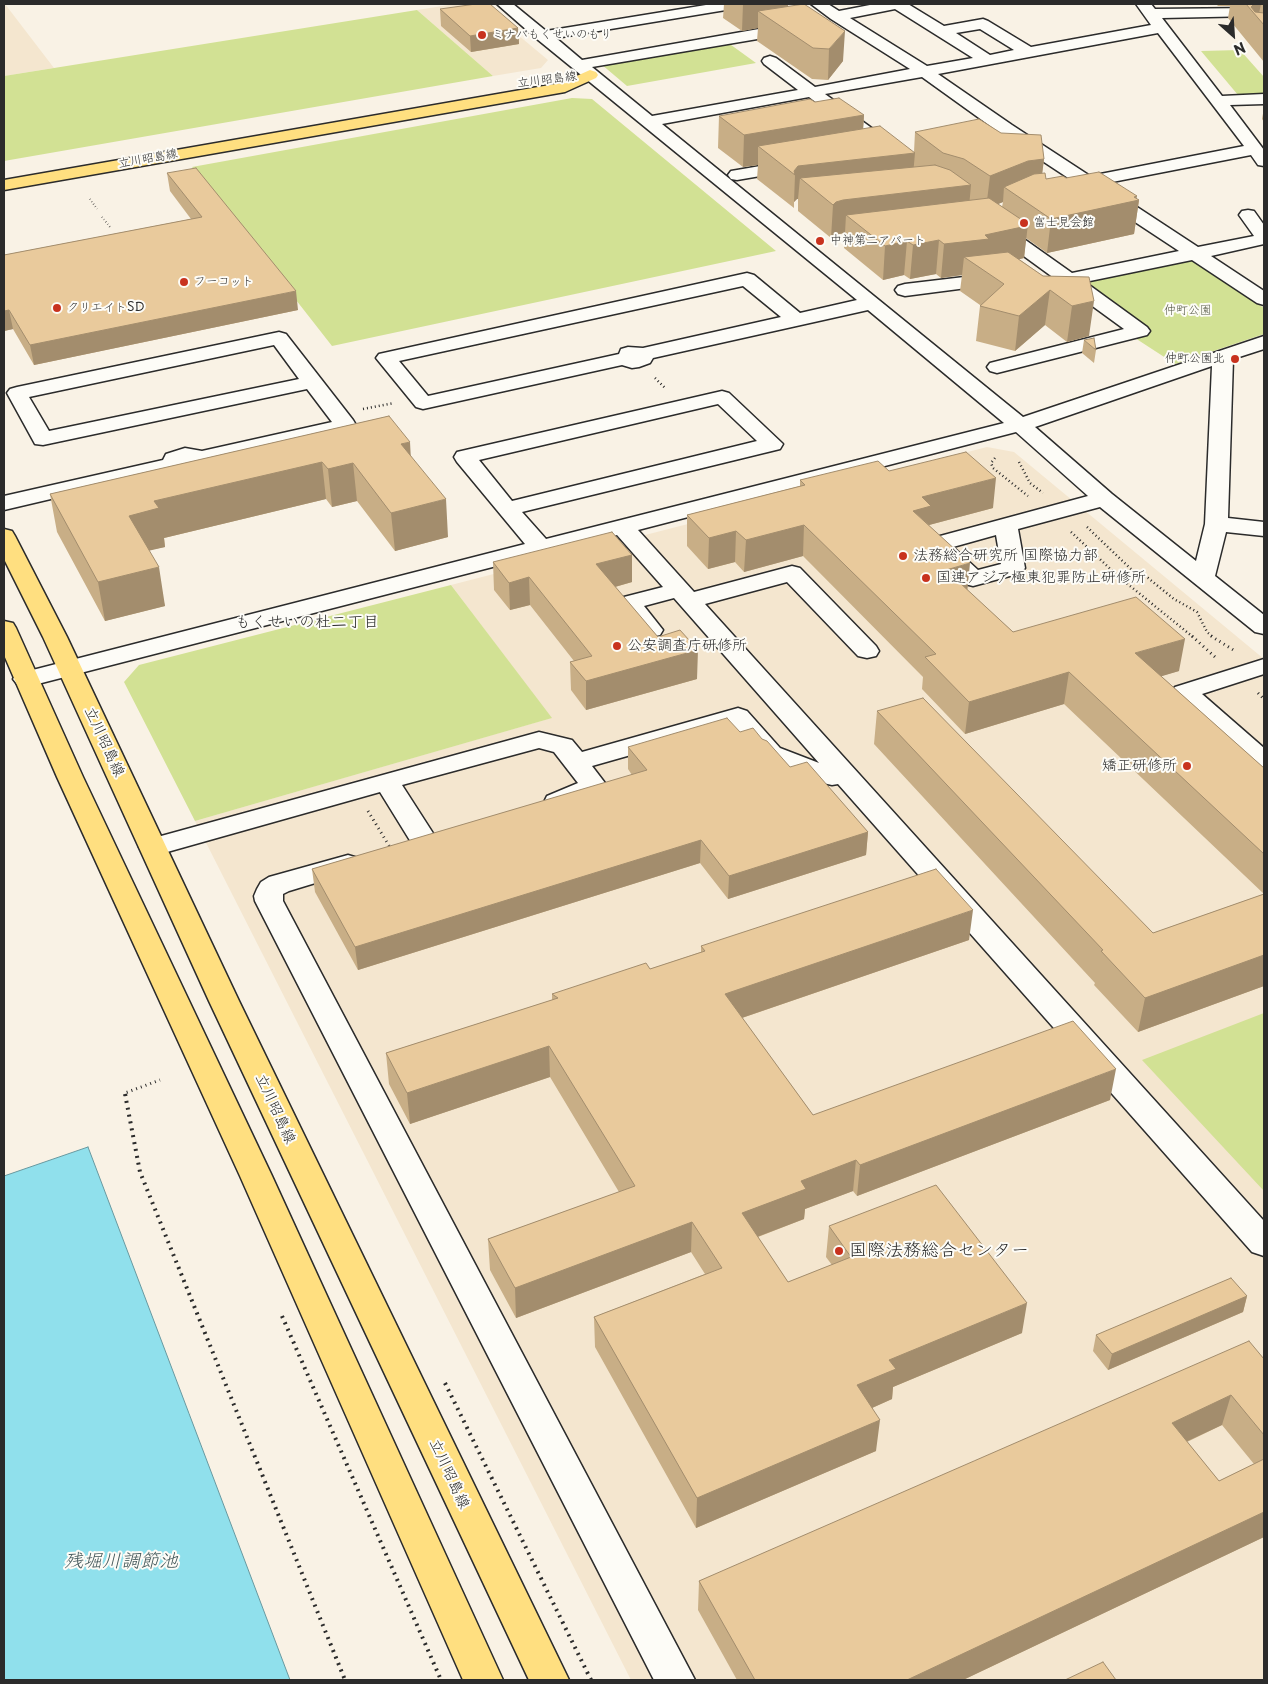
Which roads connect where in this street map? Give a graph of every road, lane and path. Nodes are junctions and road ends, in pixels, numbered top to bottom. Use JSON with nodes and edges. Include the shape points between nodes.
{"nodes":[{"id":1,"x":504,"y":4,"type":"edge"},
{"id":2,"x":738,"y":4,"type":"edge"},
{"id":3,"x":818,"y":4,"type":"edge"},
{"id":4,"x":898,"y":4,"type":"edge"},
{"id":5,"x":1147,"y":9,"type":"edge"},
{"id":6,"x":1264,"y":10,"type":"edge"},
{"id":7,"x":835,"y":19,"type":"junction"},
{"id":8,"x":804,"y":26,"type":"edge"},
{"id":9,"x":1161,"y":28,"type":"junction"},
{"id":10,"x":943,"y":31,"type":"junction"},
{"id":11,"x":542,"y":36,"type":"junction"},
{"id":12,"x":1029,"y":53,"type":"junction"},
{"id":13,"x":988,"y":60,"type":"junction"},
{"id":14,"x":770,"y":61,"type":"dead end"},
{"id":15,"x":584,"y":70,"type":"junction"},
{"id":16,"x":924,"y":71,"type":"junction"},
{"id":17,"x":813,"y":92,"type":"junction"},
{"id":18,"x":1264,"y":99,"type":"edge"},
{"id":19,"x":1218,"y":101,"type":"junction"},
{"id":20,"x":648,"y":122,"type":"junction"},
{"id":21,"x":1006,"y":129,"type":"junction"},
{"id":22,"x":986,"y":132,"type":"edge"},
{"id":23,"x":910,"y":145,"type":"dead end"},
{"id":24,"x":862,"y":153,"type":"edge"},
{"id":25,"x":1260,"y":155,"type":"edge"},
{"id":26,"x":896,"y":156,"type":"junction"},
{"id":27,"x":814,"y":161,"type":"edge"},
{"id":28,"x":4,"y":172,"type":"edge"},
{"id":29,"x":737,"y":174,"type":"dead end"},
{"id":30,"x":4,"y":184,"type":"edge"},
{"id":31,"x":1094,"y":187,"type":"junction"},
{"id":32,"x":1073,"y":196,"type":"edge"},
{"id":33,"x":90,"y":198,"type":"dead end"},
{"id":34,"x":97,"y":209,"type":"dead end"},
{"id":35,"x":1248,"y":215,"type":"dead end"},
{"id":36,"x":102,"y":217,"type":"dead end"},
{"id":37,"x":986,"y":218,"type":"edge"},
{"id":38,"x":110,"y":227,"type":"dead end"},
{"id":39,"x":1264,"y":238,"type":"edge"},
{"id":40,"x":1195,"y":253,"type":"junction"},
{"id":41,"x":1062,"y":276,"type":"junction"},
{"id":42,"x":905,"y":290,"type":"dead end"},
{"id":43,"x":1264,"y":299,"type":"edge"},
{"id":44,"x":872,"y":303,"type":"junction"},
{"id":45,"x":796,"y":320,"type":"junction"},
{"id":46,"x":1262,"y":346,"type":"edge"},
{"id":47,"x":1223,"y":357,"type":"junction"},
{"id":48,"x":635,"y":358,"type":"junction"},
{"id":49,"x":996,"y":367,"type":"dead end"},
{"id":50,"x":312,"y":382,"type":"junction"},
{"id":51,"x":419,"y":398,"type":"junction"},
{"id":52,"x":683,"y":406,"type":"junction"},
{"id":53,"x":338,"y":415,"type":"junction"},
{"id":54,"x":1020,"y":425,"type":"junction"},
{"id":55,"x":995,"y":458,"type":"dead end"},
{"id":56,"x":1019,"y":462,"type":"dead end"},
{"id":57,"x":1104,"y":499,"type":"junction"},
{"id":58,"x":4,"y":503,"type":"edge"},
{"id":59,"x":507,"y":509,"type":"junction"},
{"id":60,"x":1057,"y":511,"type":"junction"},
{"id":61,"x":1216,"y":524,"type":"junction"},
{"id":62,"x":1006,"y":525,"type":"dead end"},
{"id":63,"x":622,"y":526,"type":"junction"},
{"id":64,"x":1264,"y":529,"type":"edge"},
{"id":65,"x":4,"y":536,"type":"edge"},
{"id":66,"x":540,"y":547,"type":"junction"},
{"id":67,"x":1203,"y":578,"type":"junction"},
{"id":68,"x":684,"y":595,"type":"junction"},
{"id":69,"x":1264,"y":627,"type":"edge"},
{"id":70,"x":4,"y":628,"type":"edge"},
{"id":71,"x":665,"y":648,"type":"edge"},
{"id":72,"x":867,"y":651,"type":"dead end"},
{"id":73,"x":69,"y":668,"type":"junction"},
{"id":74,"x":1253,"y":670,"type":"edge"},
{"id":75,"x":26,"y":679,"type":"junction"},
{"id":76,"x":1264,"y":699,"type":"edge"},
{"id":77,"x":577,"y":762,"type":"junction"},
{"id":78,"x":1264,"y":762,"type":"edge"},
{"id":79,"x":387,"y":782,"type":"junction"},
{"id":80,"x":855,"y":786,"type":"junction"},
{"id":81,"x":528,"y":811,"type":"edge"},
{"id":82,"x":452,"y":833,"type":"edge"},
{"id":83,"x":153,"y":847,"type":"junction"},
{"id":84,"x":399,"y":849,"type":"junction"},
{"id":85,"x":160,"y":1080,"type":"dead end"},
{"id":86,"x":1264,"y":1243,"type":"edge"},
{"id":87,"x":345,"y":1680,"type":"edge"},
{"id":88,"x":483,"y":1680,"type":"edge"},
{"id":89,"x":548,"y":1680,"type":"edge"},
{"id":90,"x":675,"y":1680,"type":"edge"}],
"edges":[{"from":1,"to":11,"type":"street"},
{"from":2,"to":11,"type":"street"},
{"from":3,"to":7,"type":"street"},
{"from":4,"to":7,"type":"street"},
{"from":4,"to":10,"type":"street"},
{"from":5,"to":6,"type":"street"},
{"from":5,"to":9,"type":"street"},
{"from":7,"to":16,"type":"street"},
{"from":8,"to":15,"type":"street"},
{"from":9,"to":12,"type":"street"},
{"from":9,"to":19,"type":"street"},
{"from":10,"to":12,"type":"street","via":[[983,24]]},
{"from":10,"to":13,"type":"street"},
{"from":11,"to":15,"type":"street"},
{"from":12,"to":13,"type":"street"},
{"from":13,"to":16,"type":"street"},
{"from":14,"to":17,"type":"street"},
{"from":15,"to":20,"type":"street"},
{"from":15,"to":28,"type":"main road","name":"立川昭島線"},
{"from":15,"to":30,"type":"main road","name":"立川昭島線","via":[[565,87]]},
{"from":16,"to":17,"type":"street"},
{"from":16,"to":21,"type":"street"},
{"from":17,"to":20,"type":"street"},
{"from":17,"to":26,"type":"street"},
{"from":18,"to":19,"type":"street"},
{"from":19,"to":25,"type":"street"},
{"from":20,"to":44,"type":"street"},
{"from":21,"to":22,"type":"street"},
{"from":21,"to":31,"type":"street"},
{"from":23,"to":26,"type":"street"},
{"from":24,"to":26,"type":"street"},
{"from":25,"to":31,"type":"street"},
{"from":27,"to":29,"type":"street"},
{"from":31,"to":32,"type":"street"},
{"from":31,"to":40,"type":"street"},
{"from":33,"to":34,"type":"path"},
{"from":35,"to":39,"type":"street"},
{"from":36,"to":38,"type":"path"},
{"from":37,"to":41,"type":"street"},
{"from":39,"to":40,"type":"street"},
{"from":40,"to":41,"type":"street"},
{"from":40,"to":43,"type":"street"},
{"from":41,"to":42,"type":"street","via":[[1023,276]]},
{"from":41,"to":49,"type":"street","via":[[1140,331]]},
{"from":44,"to":45,"type":"street"},
{"from":44,"to":54,"type":"street"},
{"from":45,"to":48,"type":"street"},
{"from":45,"to":51,"type":"street","via":[[747,279],[386,358]]},
{"from":46,"to":47,"type":"street"},
{"from":47,"to":54,"type":"street"},
{"from":47,"to":61,"type":"street"},
{"from":48,"to":51,"type":"street","via":[[423,403]]},
{"from":48,"to":52,"type":"path"},
{"from":50,"to":50,"type":"street","via":[[279,338],[17,393],[43,439]]},
{"from":50,"to":53,"type":"street"},
{"from":51,"to":53,"type":"path"},
{"from":52,"to":59,"type":"street","via":[[465,457]]},
{"from":52,"to":59,"type":"street","via":[[722,396],[772,444]]},
{"from":53,"to":58,"type":"street","via":[[345,425],[199,458],[197,464],[190,468],[173,464]]},
{"from":54,"to":57,"type":"street"},
{"from":54,"to":63,"type":"street"},
{"from":55,"to":60,"type":"path","via":[[990,462],[993,468]]},
{"from":56,"to":60,"type":"path","via":[[1030,483]]},
{"from":57,"to":60,"type":"street"},
{"from":57,"to":67,"type":"street"},
{"from":59,"to":66,"type":"street"},
{"from":60,"to":62,"type":"street"},
{"from":60,"to":74,"type":"path","via":[[1119,577],[1178,622]]},
{"from":60,"to":74,"type":"path","via":[[1094,533],[1135,573],[1148,578],[1197,612],[1207,632]]},
{"from":61,"to":64,"type":"street"},
{"from":61,"to":67,"type":"street"},
{"from":63,"to":66,"type":"street"},
{"from":63,"to":68,"type":"street"},
{"from":65,"to":73,"type":"main road","name":"立川昭島線"},
{"from":66,"to":73,"type":"street"},
{"from":67,"to":69,"type":"street"},
{"from":68,"to":71,"type":"street","via":[[628,603]]},
{"from":68,"to":72,"type":"street","via":[[792,573]]},
{"from":68,"to":80,"type":"street"},
{"from":70,"to":75,"type":"main road"},
{"from":73,"to":75,"type":"street"},
{"from":73,"to":83,"type":"main road","name":"立川昭島線"},
{"from":74,"to":76,"type":"path"},
{"from":74,"to":78,"type":"street","via":[[1184,692]]},
{"from":75,"to":88,"type":"main road","via":[[256,1176]]},
{"from":77,"to":79,"type":"street","via":[[563,746],[539,740]]},
{"from":77,"to":80,"type":"street","via":[[738,716],[772,754]]},
{"from":77,"to":81,"type":"street","via":[[590,778],[589,789],[576,797]]},
{"from":79,"to":83,"type":"street"},
{"from":79,"to":84,"type":"street"},
{"from":80,"to":86,"type":"street"},
{"from":82,"to":84,"type":"street"},
{"from":83,"to":89,"type":"main road","name":"立川昭島線"},
{"from":84,"to":90,"type":"street","via":[[279,884],[268,896]]},
{"from":85,"to":87,"type":"path","via":[[125,1093],[140,1172]]}]}
